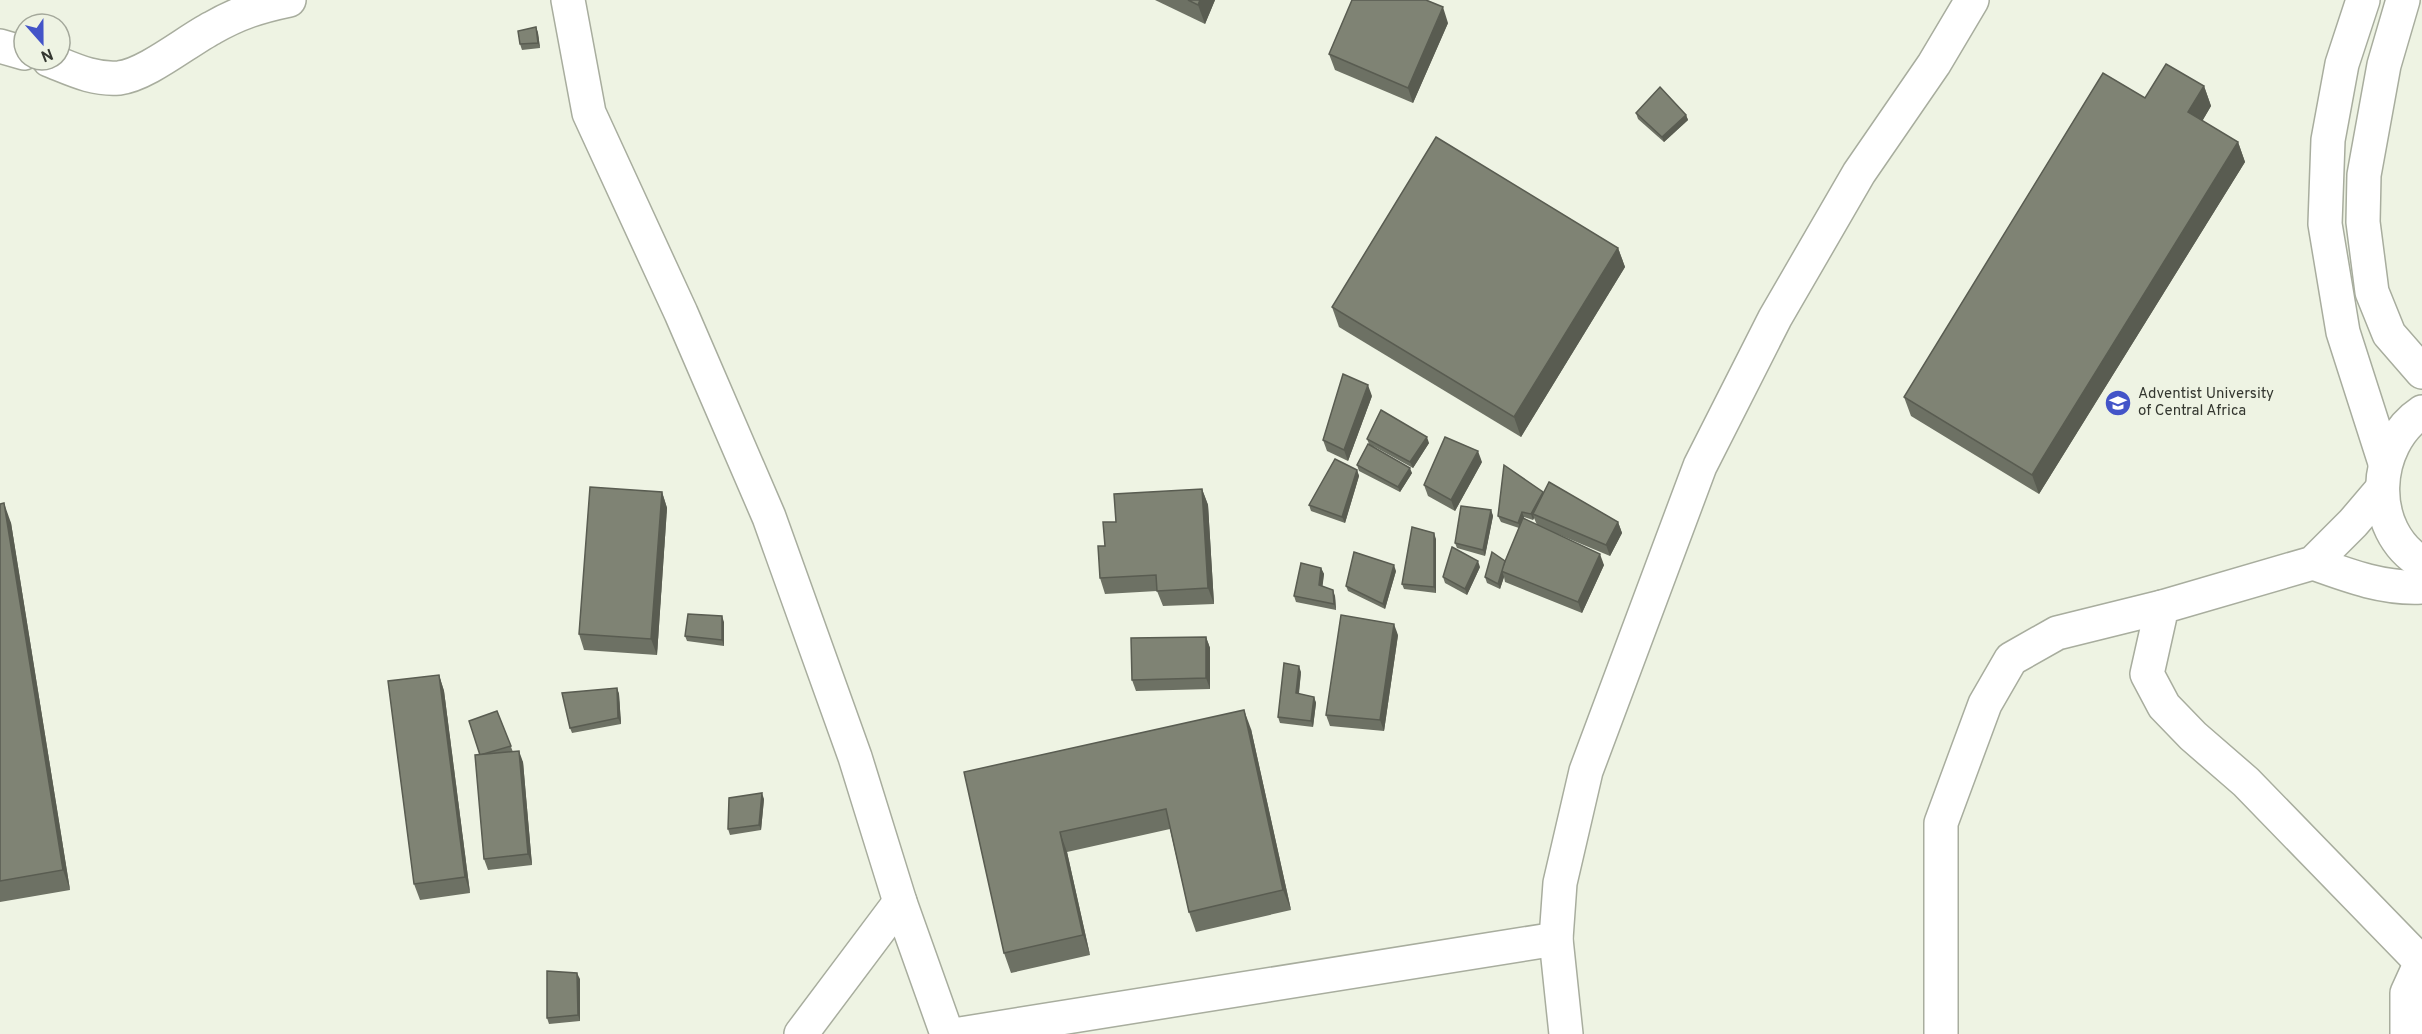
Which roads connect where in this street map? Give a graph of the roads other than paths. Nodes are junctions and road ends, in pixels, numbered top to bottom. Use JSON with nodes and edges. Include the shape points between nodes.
{"nodes":[{"id":1,"x":289,"y":0,"type":"edge"},
{"id":2,"x":568,"y":0,"type":"edge"},
{"id":3,"x":1972,"y":0,"type":"edge"},
{"id":4,"x":2363,"y":0,"type":"edge"},
{"id":5,"x":2403,"y":0,"type":"edge"},
{"id":6,"x":72,"y":70,"type":"edge"},
{"id":7,"x":2422,"y":372,"type":"edge"},
{"id":8,"x":2422,"y":412,"type":"edge"},
{"id":9,"x":2383,"y":476,"type":"junction"},
{"id":10,"x":2313,"y":563,"type":"junction"},
{"id":11,"x":2422,"y":563,"type":"edge"},
{"id":12,"x":2422,"y":587,"type":"edge"},
{"id":13,"x":2162,"y":608,"type":"junction"},
{"id":14,"x":900,"y":902,"type":"junction"},
{"id":15,"x":1556,"y":939,"type":"junction"},
{"id":16,"x":2421,"y":960,"type":"edge"},
{"id":17,"x":801,"y":1034,"type":"edge"},
{"id":18,"x":947,"y":1034,"type":"edge"},
{"id":19,"x":960,"y":1034,"type":"edge"},
{"id":20,"x":1566,"y":1034,"type":"edge"},
{"id":21,"x":1941,"y":1034,"type":"edge"},
{"id":22,"x":2407,"y":1034,"type":"edge"}],
"edges":[{"from":1,"to":6,"type":"street","via":[[251,8],[148,67],[121,78],[90,77]]},
{"from":2,"to":14,"type":"street","via":[[589,112],[769,517],[855,757]]},
{"from":3,"to":15,"type":"street","via":[[1934,64],[1859,173],[1775,318],[1700,466],[1586,771],[1560,883]]},
{"from":4,"to":9,"type":"street","via":[[2342,64],[2328,140],[2325,224],[2343,332]]},
{"from":5,"to":7,"type":"street","via":[[2382,76],[2364,175],[2363,222],[2372,292],[2389,334]]},
{"from":8,"to":9,"type":"street","via":[[2395,439]]},
{"from":9,"to":10,"type":"street","via":[[2353,523]]},
{"from":9,"to":11,"type":"street","via":[[2385,515],[2397,539]]},
{"from":10,"to":12,"type":"street","via":[[2353,578],[2400,588]]},
{"from":10,"to":13,"type":"street"},
{"from":13,"to":16,"type":"street","via":[[2147,674],[2164,706],[2246,782]]},
{"from":13,"to":21,"type":"street","via":[[2057,633],[2011,659],[1985,704],[1941,823]]},
{"from":14,"to":17,"type":"street"},
{"from":14,"to":18,"type":"street"},
{"from":15,"to":19,"type":"street"},
{"from":15,"to":20,"type":"street"},
{"from":16,"to":22,"type":"street","via":[[2407,993]]}]}
